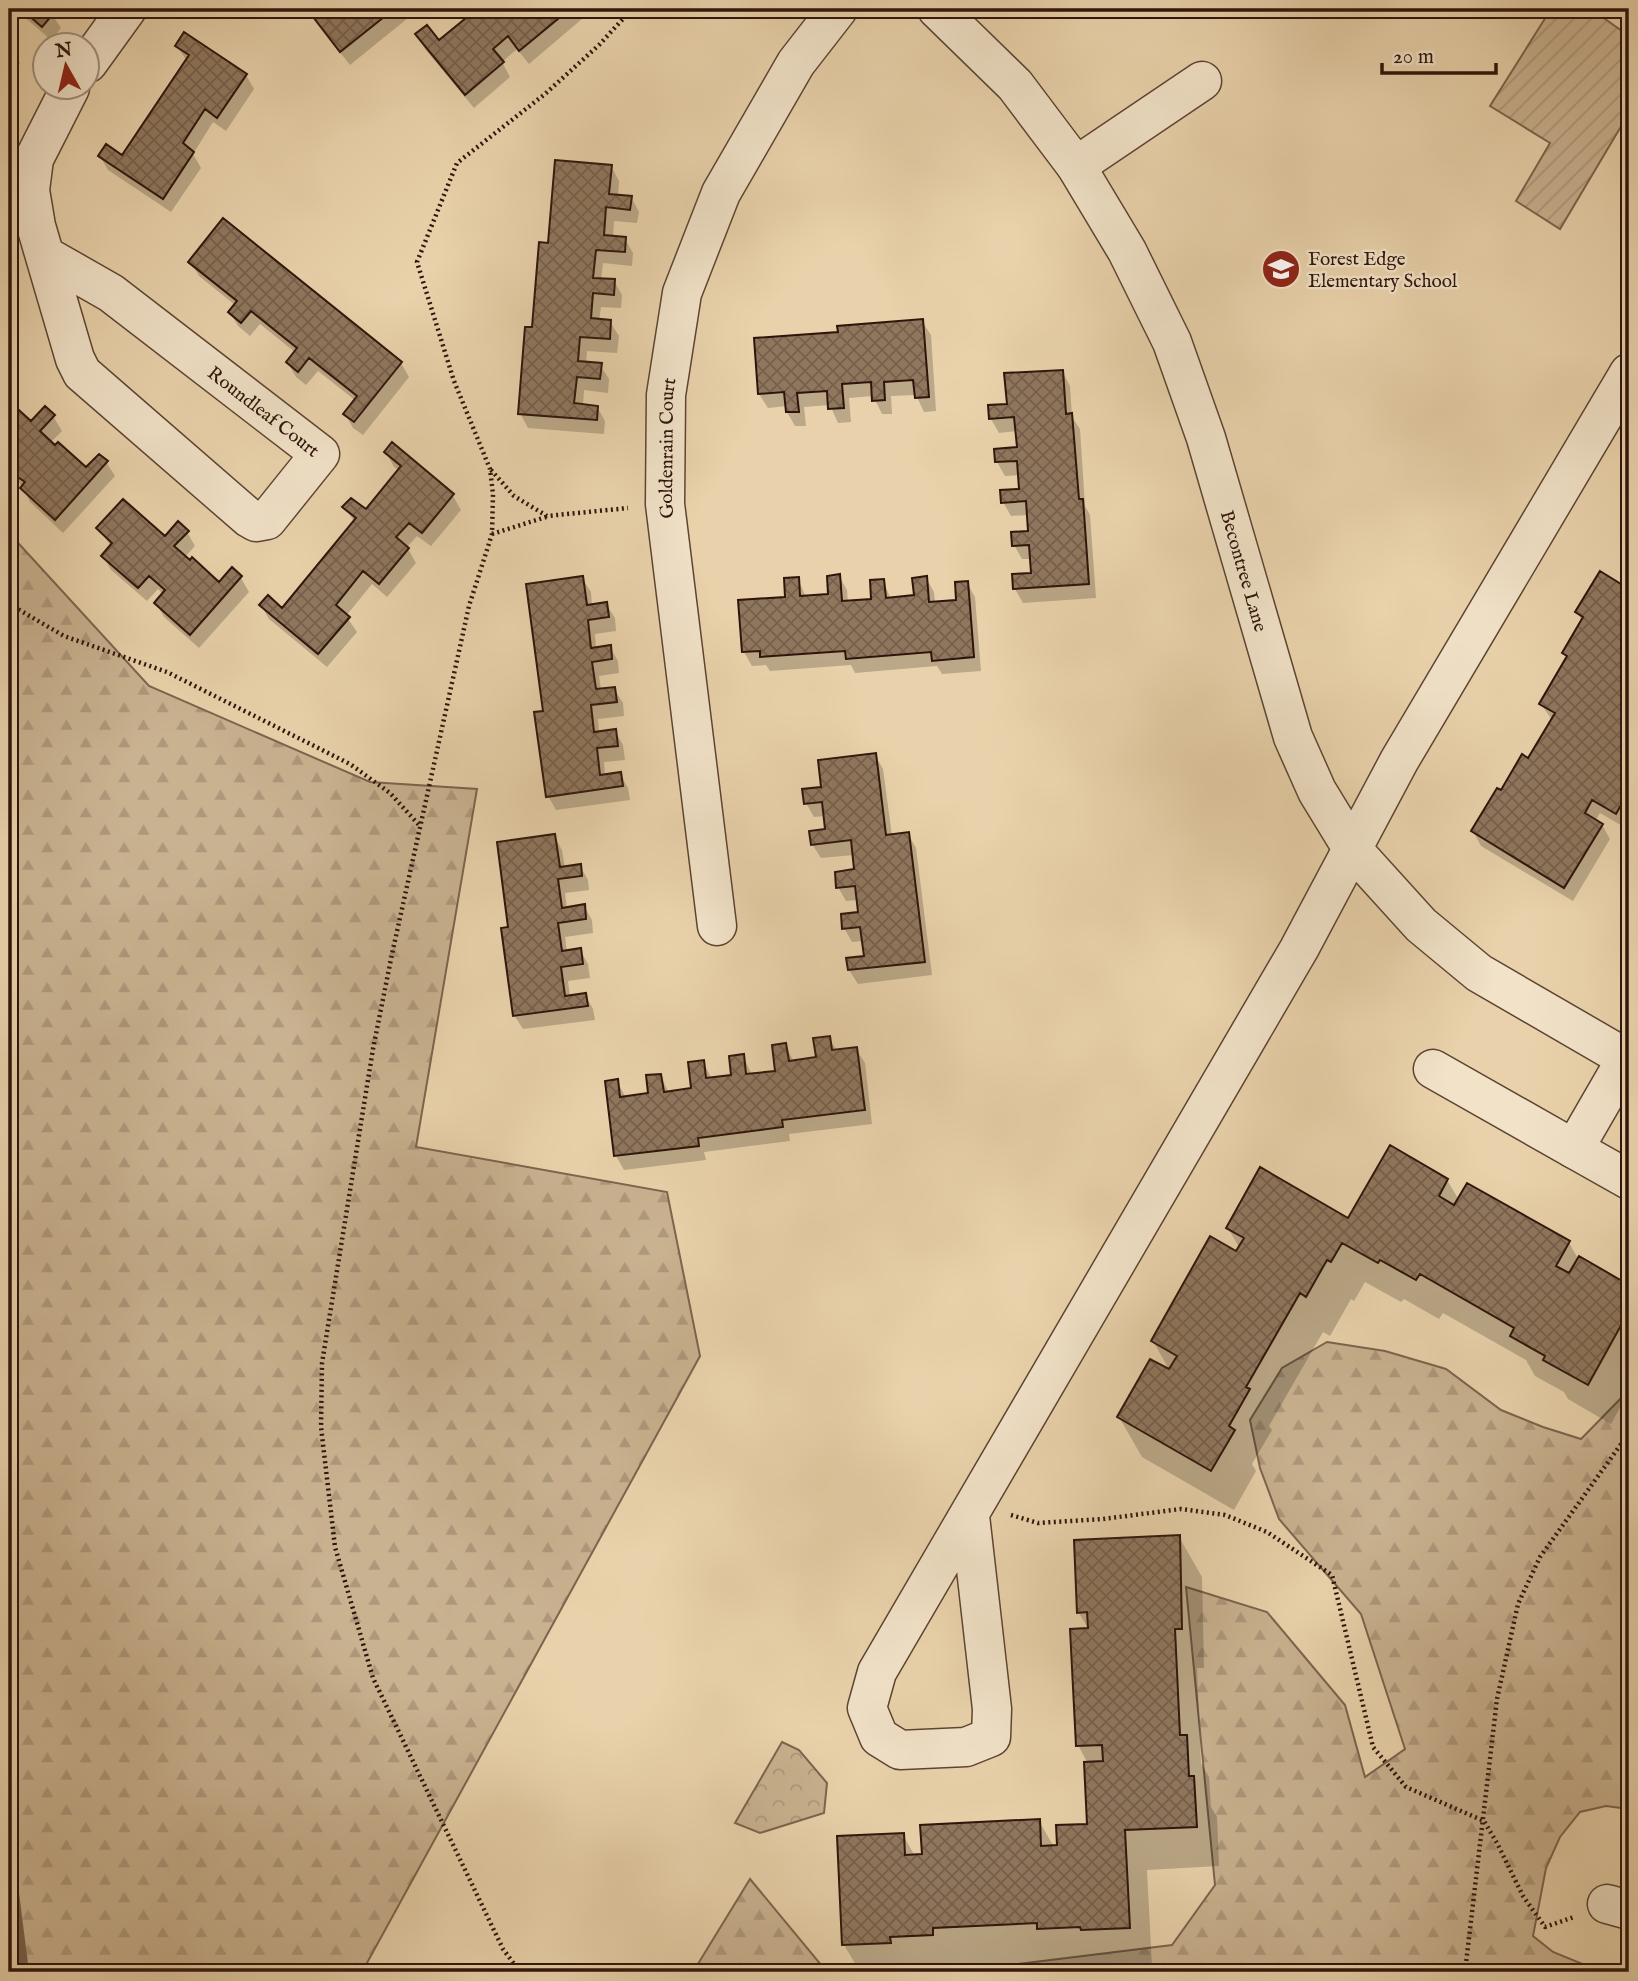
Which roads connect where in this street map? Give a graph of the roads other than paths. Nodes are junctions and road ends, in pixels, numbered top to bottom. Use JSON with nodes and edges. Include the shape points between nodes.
{"nodes":[{"id":1,"x":127,"y":9,"type":"edge"},
{"id":2,"x":838,"y":9,"type":"edge"},
{"id":3,"x":937,"y":9,"type":"edge"},
{"id":4,"x":102,"y":44,"type":"edge"},
{"id":5,"x":1202,"y":81,"type":"dead end"},
{"id":6,"x":63,"y":102,"type":"edge"},
{"id":7,"x":1076,"y":166,"type":"junction"},
{"id":8,"x":46,"y":256,"type":"junction"},
{"id":9,"x":1629,"y":373,"type":"edge"},
{"id":10,"x":1353,"y":850,"type":"junction"},
{"id":11,"x":717,"y":926,"type":"dead end"},
{"id":12,"x":1628,"y":1059,"type":"edge"},
{"id":13,"x":1433,"y":1069,"type":"dead end"},
{"id":14,"x":1574,"y":1149,"type":"junction"},
{"id":15,"x":1629,"y":1180,"type":"edge"},
{"id":16,"x":973,"y":1511,"type":"junction"}],
"edges":[{"from":1,"to":4,"type":"street"},
{"from":2,"to":11,"type":"street","name":"Goldenrain Court","via":[[796,63],[722,193],[682,293],[666,395],[665,504]]},
{"from":3,"to":7,"type":"street","name":"Becontree Lane","via":[[1015,85]]},
{"from":5,"to":7,"type":"street"},
{"from":6,"to":8,"type":"street","name":"Roundleaf Court","via":[[34,159],[30,190]]},
{"from":7,"to":10,"type":"street","name":"Becontree Lane","via":[[1128,251],[1172,342],[1206,438],[1293,737],[1317,791]]},
{"from":8,"to":8,"type":"street","name":"Roundleaf Court","via":[[82,373],[249,518],[267,520],[320,454],[111,293]]},
{"from":9,"to":10,"type":"street","via":[[1399,761]]},
{"from":10,"to":12,"type":"street","name":"Becontree Lane","via":[[1421,925],[1479,972]]},
{"from":10,"to":16,"type":"street"},
{"from":12,"to":14,"type":"street"},
{"from":13,"to":14,"type":"street"},
{"from":14,"to":15,"type":"street"},
{"from":16,"to":16,"type":"street","via":[[877,1672],[867,1708],[879,1737],[900,1750],[966,1747],[991,1737]]}]}
